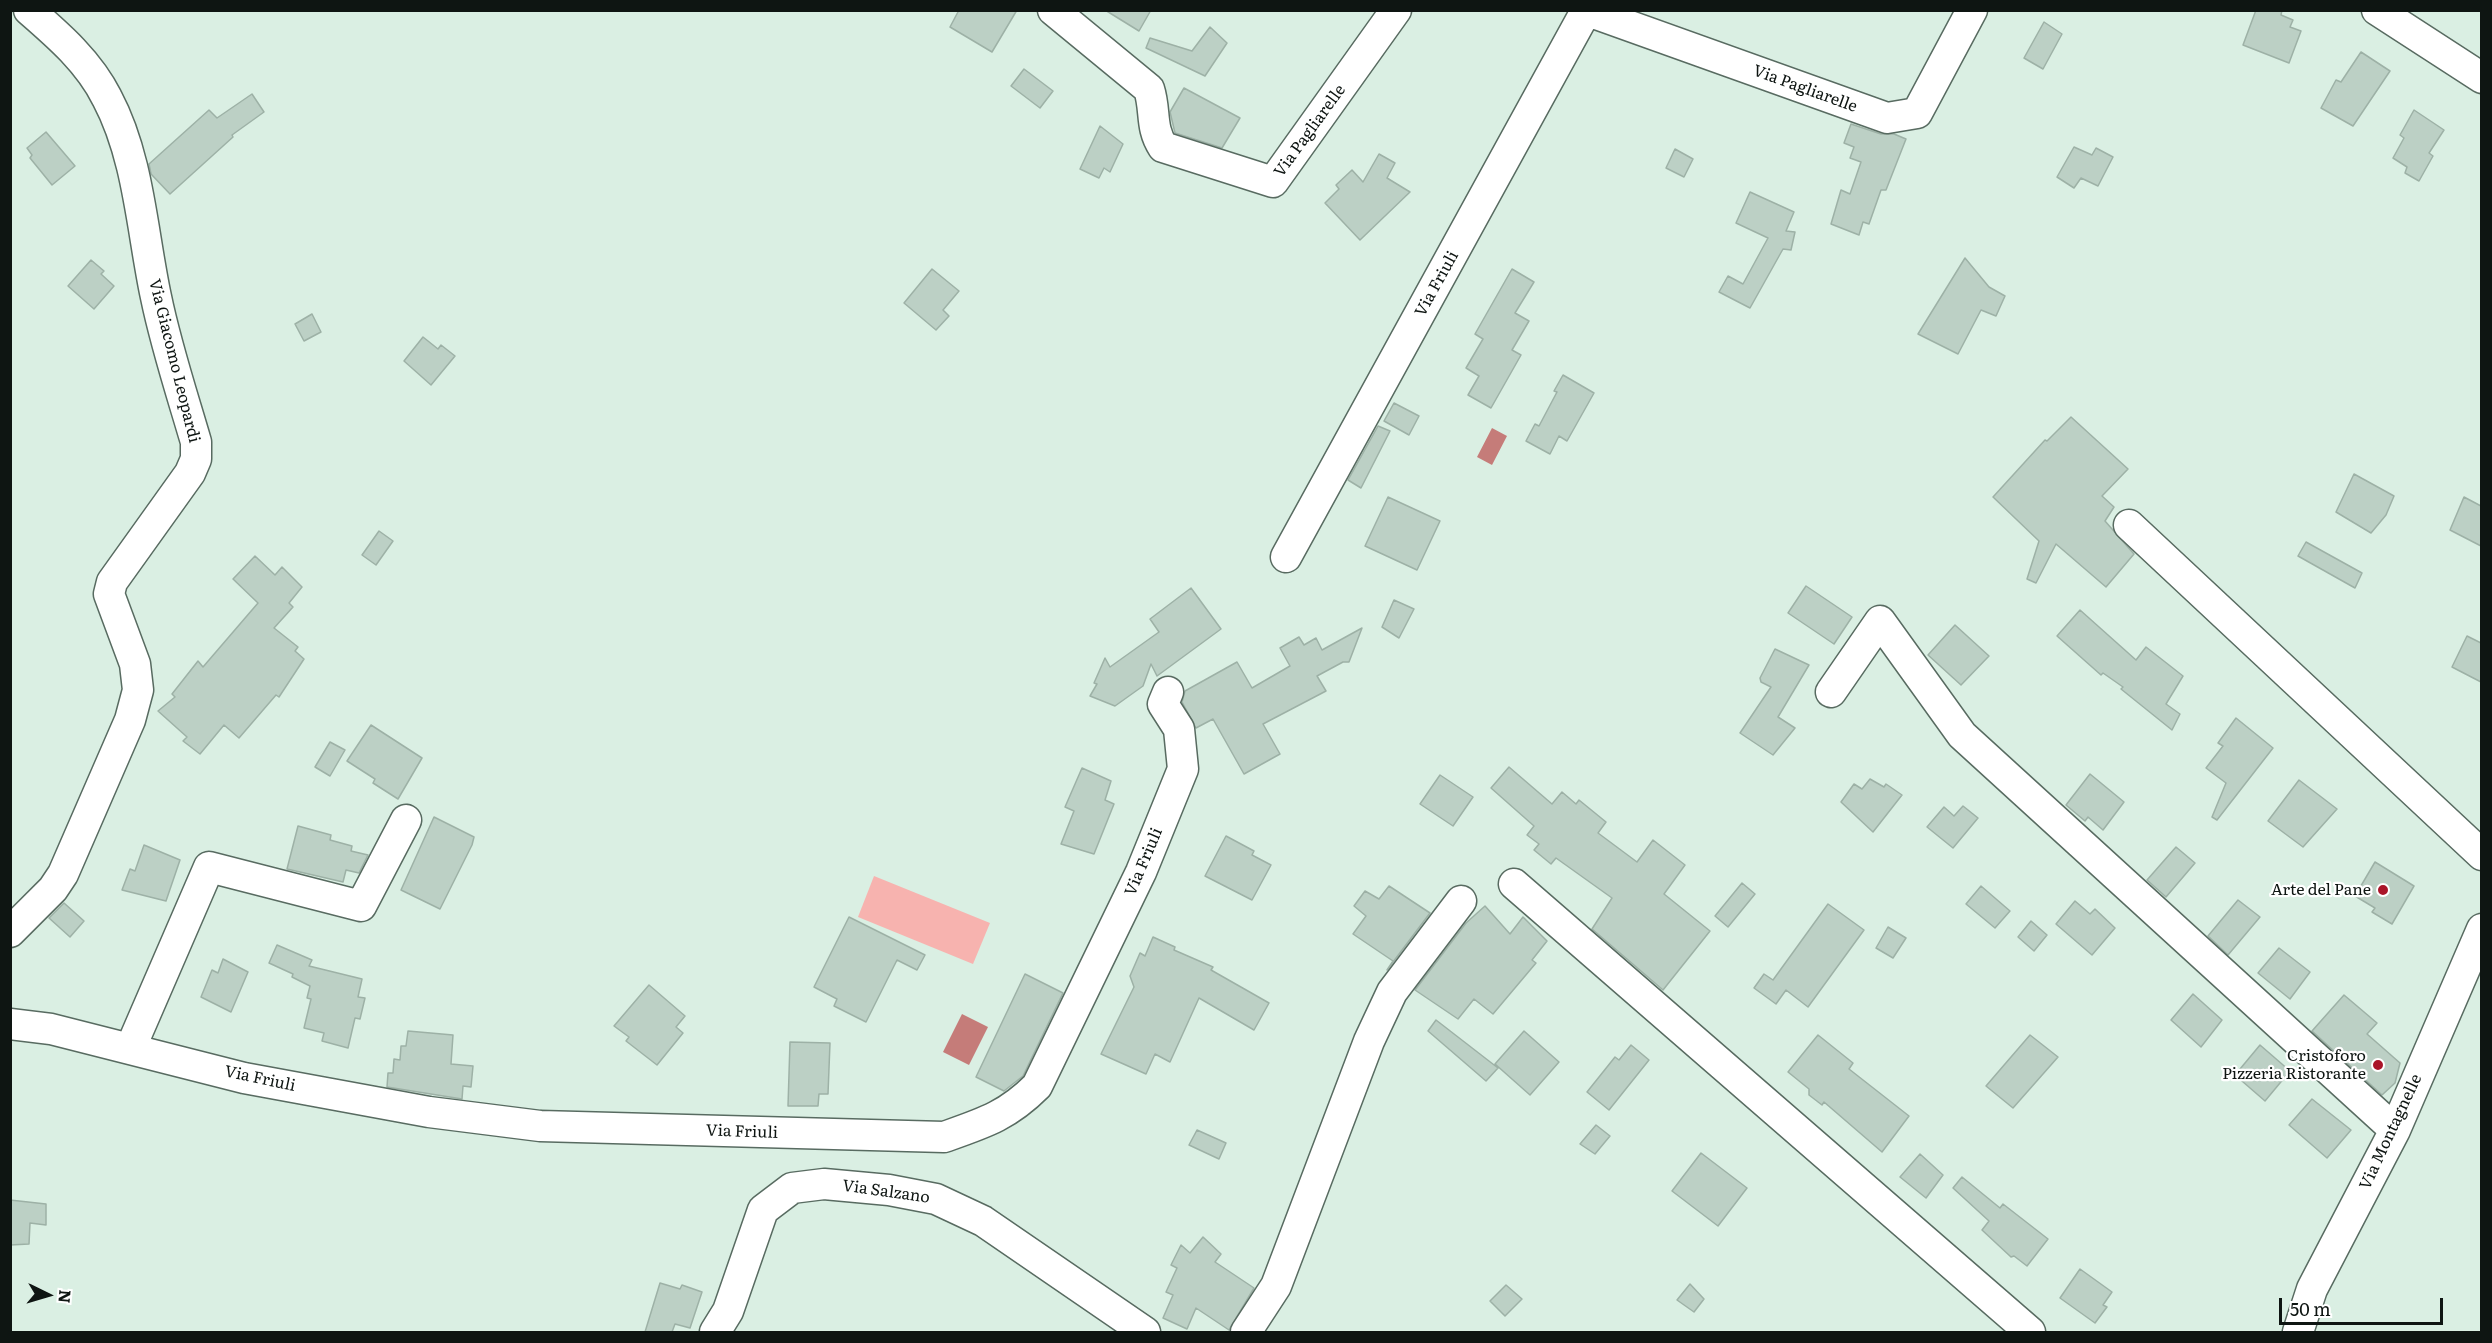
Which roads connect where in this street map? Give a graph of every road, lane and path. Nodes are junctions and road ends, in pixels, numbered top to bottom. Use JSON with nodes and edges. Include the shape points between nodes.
{"nodes":[{"id":1,"x":28,"y":10,"type":"edge"},
{"id":2,"x":1053,"y":10,"type":"edge"},
{"id":3,"x":1396,"y":10,"type":"edge"},
{"id":4,"x":1972,"y":10,"type":"edge"},
{"id":5,"x":2377,"y":10,"type":"edge"},
{"id":6,"x":1585,"y":11,"type":"edge"},
{"id":7,"x":2481,"y":78,"type":"edge"},
{"id":8,"x":2129,"y":525,"type":"dead end"},
{"id":9,"x":1286,"y":557,"type":"dead end"},
{"id":10,"x":1168,"y":692,"type":"dead end"},
{"id":11,"x":1831,"y":692,"type":"dead end"},
{"id":12,"x":406,"y":820,"type":"dead end"},
{"id":13,"x":2481,"y":855,"type":"edge"},
{"id":14,"x":1514,"y":884,"type":"dead end"},
{"id":15,"x":1461,"y":901,"type":"dead end"},
{"id":16,"x":2481,"y":929,"type":"edge"},
{"id":17,"x":10,"y":932,"type":"edge"},
{"id":18,"x":10,"y":1024,"type":"edge"},
{"id":19,"x":131,"y":1047,"type":"junction"},
{"id":20,"x":2395,"y":1130,"type":"junction"},
{"id":21,"x":715,"y":1332,"type":"edge"},
{"id":22,"x":1145,"y":1332,"type":"edge"},
{"id":23,"x":1246,"y":1332,"type":"edge"},
{"id":24,"x":2030,"y":1332,"type":"edge"},
{"id":25,"x":2298,"y":1332,"type":"edge"}],
"edges":[{"from":1,"to":17,"type":"street","name":"Via Giacomo Leopardi","via":[[64,40],[108,98],[128,152],[156,299],[196,442],[196,459],[112,582],[109,594],[135,664],[138,690],[130,720],[63,874]]},
{"from":2,"to":3,"type":"street","name":"Via Pagliarelle","via":[[1149,89],[1155,106],[1154,133],[1163,147],[1273,182]]},
{"from":4,"to":6,"type":"street","name":"Via Pagliarelle","via":[[1917,113],[1887,118]]},
{"from":5,"to":7,"type":"street"},
{"from":6,"to":9,"type":"street","name":"Via Friuli"},
{"from":8,"to":13,"type":"street"},
{"from":10,"to":19,"type":"street","name":"Via Friuli","via":[[1163,704],[1179,729],[1183,769],[1141,872],[1037,1086],[1016,1107],[944,1137],[540,1126],[429,1112],[256,1080]]},
{"from":11,"to":20,"type":"street","via":[[1880,621],[1962,735]]},
{"from":12,"to":19,"type":"street","via":[[361,906],[209,867]]},
{"from":14,"to":24,"type":"street"},
{"from":15,"to":23,"type":"street","via":[[1392,992],[1369,1041],[1276,1286]]},
{"from":16,"to":20,"type":"street","name":"Via Montagnelle"},
{"from":18,"to":19,"type":"street","name":"Via Friuli"},
{"from":20,"to":25,"type":"street","name":"Via Montagnelle","via":[[2312,1289]]},
{"from":21,"to":22,"type":"street","name":"Via Salzano","via":[[728,1311],[763,1210],[792,1188],[824,1184],[889,1190],[945,1203],[983,1221]]}]}
